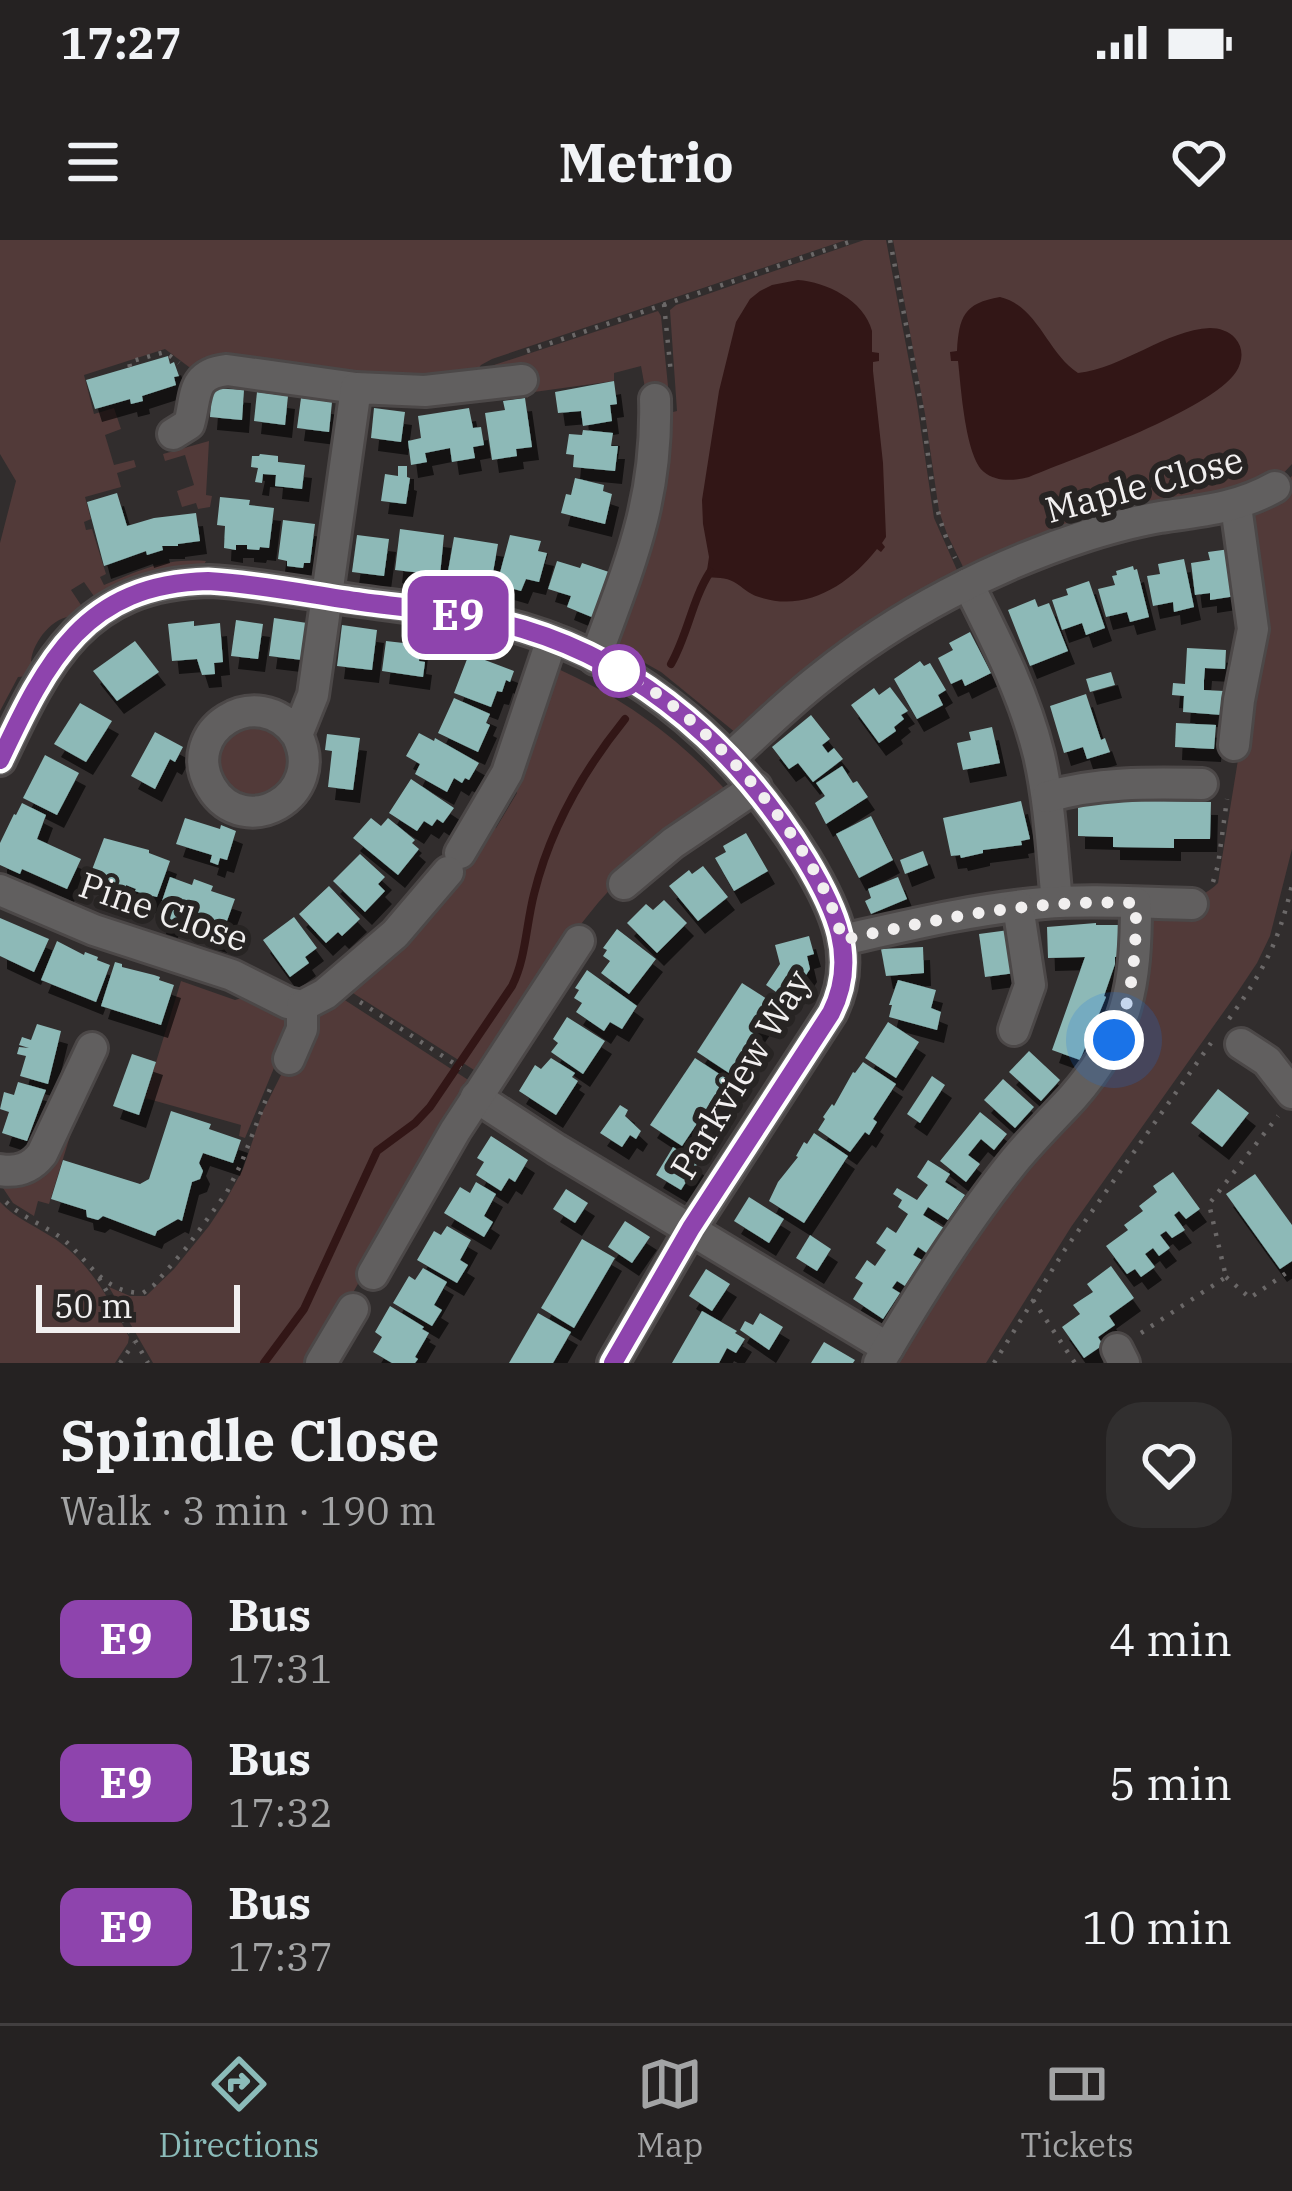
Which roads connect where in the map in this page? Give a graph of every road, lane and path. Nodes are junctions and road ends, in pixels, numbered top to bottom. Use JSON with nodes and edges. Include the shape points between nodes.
{"nodes":[{"id":1,"x":855,"y":240,"type":"edge"},
{"id":2,"x":890,"y":240,"type":"edge"},
{"id":3,"x":664,"y":304,"type":"junction"},
{"id":4,"x":130,"y":367,"type":"dead end"},
{"id":5,"x":518,"y":368,"type":"joint"},
{"id":6,"x":201,"y":382,"type":"junction"},
{"id":7,"x":356,"y":388,"type":"junction"},
{"id":8,"x":655,"y":406,"type":"joint"},
{"id":9,"x":173,"y":434,"type":"dead end"},
{"id":10,"x":1275,"y":488,"type":"dead end"},
{"id":11,"x":1235,"y":506,"type":"junction"},
{"id":12,"x":968,"y":584,"type":"junction"},
{"id":13,"x":326,"y":597,"type":"junction"},
{"id":14,"x":552,"y":639,"type":"junction"},
{"id":15,"x":595,"y":659,"type":"junction"},
{"id":16,"x":296,"y":722,"type":"dead end"},
{"id":17,"x":1234,"y":746,"type":"joint"},
{"id":18,"x":730,"y":758,"type":"junction"},
{"id":19,"x":0,"y":760,"type":"edge"},
{"id":20,"x":1202,"y":784,"type":"dead end"},
{"id":21,"x":756,"y":787,"type":"junction"},
{"id":22,"x":1047,"y":796,"type":"junction"},
{"id":23,"x":624,"y":884,"type":"dead end"},
{"id":24,"x":1292,"y":885,"type":"edge"},
{"id":25,"x":0,"y":890,"type":"edge"},
{"id":26,"x":1291,"y":900,"type":"edge"},
{"id":27,"x":1057,"y":902,"type":"junction"},
{"id":28,"x":1136,"y":903,"type":"junction"},
{"id":29,"x":1192,"y":904,"type":"joint"},
{"id":30,"x":1018,"y":906,"type":"junction"},
{"id":31,"x":842,"y":940,"type":"junction"},
{"id":32,"x":579,"y":941,"type":"dead end"},
{"id":33,"x":335,"y":986,"type":"junction"},
{"id":34,"x":302,"y":1006,"type":"junction"},
{"id":35,"x":1014,"y":1030,"type":"dead end"},
{"id":36,"x":1241,"y":1044,"type":"dead end"},
{"id":37,"x":92,"y":1048,"type":"dead end"},
{"id":38,"x":289,"y":1059,"type":"joint"},
{"id":39,"x":474,"y":1086,"type":"junction"},
{"id":40,"x":1285,"y":1104,"type":"edge"},
{"id":41,"x":1,"y":1183,"type":"edge"},
{"id":42,"x":691,"y":1228,"type":"junction"},
{"id":43,"x":1292,"y":1269,"type":"edge"},
{"id":44,"x":373,"y":1274,"type":"dead end"},
{"id":45,"x":1226,"y":1277,"type":"junction"},
{"id":46,"x":99,"y":1278,"type":"junction"},
{"id":47,"x":1033,"y":1300,"type":"junction"},
{"id":48,"x":353,"y":1309,"type":"dead end"},
{"id":49,"x":135,"y":1341,"type":"junction"},
{"id":50,"x":883,"y":1355,"type":"edge"},
{"id":51,"x":1120,"y":1356,"type":"edge"},
{"id":52,"x":120,"y":1363,"type":"edge"},
{"id":53,"x":148,"y":1363,"type":"edge"},
{"id":54,"x":321,"y":1363,"type":"edge"},
{"id":55,"x":613,"y":1363,"type":"edge"},
{"id":56,"x":994,"y":1363,"type":"edge"},
{"id":57,"x":1075,"y":1363,"type":"edge"}],
"edges":[{"from":1,"to":3,"type":"path"},
{"from":2,"to":12,"type":"path","via":[[937,516]]},
{"from":3,"to":5,"type":"path"},
{"from":3,"to":8,"type":"path","via":[[674,408]]},
{"from":4,"to":6,"type":"path","via":[[166,352]]},
{"from":5,"to":7,"type":"street","via":[[424,392]]},
{"from":6,"to":7,"type":"street","via":[[226,370]]},
{"from":6,"to":9,"type":"street","via":[[189,424]]},
{"from":7,"to":13,"type":"street"},
{"from":8,"to":15,"type":"street","via":[[646,510]]},
{"from":10,"to":11,"type":"street","name":"Maple Close"},
{"from":11,"to":12,"type":"street","name":"Maple Close","via":[[1108,529]]},
{"from":11,"to":17,"type":"street","via":[[1253,629]]},
{"from":12,"to":18,"type":"street","name":"Maple Close","via":[[832,668]]},
{"from":12,"to":22,"type":"street","via":[[1021,698]]},
{"from":13,"to":14,"type":"street","name":"Parkview Way","via":[[455,614]]},
{"from":13,"to":16,"type":"street","via":[[313,695]]},
{"from":13,"to":19,"type":"street","name":"Parkview Way","via":[[188,582],[116,603],[57,653]]},
{"from":14,"to":15,"type":"street","name":"Parkview Way"},
{"from":14,"to":33,"type":"street","via":[[507,773],[454,862],[404,925]]},
{"from":15,"to":18,"type":"street","name":"Parkview Way","via":[[654,692]]},
{"from":17,"to":29,"type":"path","via":[[1216,873],[1208,888],[1193,892]]},
{"from":18,"to":21,"type":"street","name":"Parkview Way"},
{"from":20,"to":22,"type":"street","via":[[1099,785]]},
{"from":21,"to":23,"type":"street"},
{"from":21,"to":31,"type":"street","name":"Parkview Way","via":[[823,889]]},
{"from":22,"to":27,"type":"street"},
{"from":24,"to":26,"type":"path"},
{"from":25,"to":34,"type":"street","name":"Pine Close"},
{"from":26,"to":47,"type":"path","via":[[1265,966]]},
{"from":27,"to":28,"type":"street"},
{"from":27,"to":30,"type":"street"},
{"from":28,"to":29,"type":"street"},
{"from":28,"to":50,"type":"street","via":[[1133,977],[1114,1040],[988,1196]]},
{"from":30,"to":31,"type":"street"},
{"from":30,"to":35,"type":"street","via":[[1030,985]]},
{"from":31,"to":42,"type":"street","name":"Parkview Way","via":[[843,980],[831,1013]]},
{"from":32,"to":39,"type":"street"},
{"from":33,"to":34,"type":"street"},
{"from":33,"to":39,"type":"path"},
{"from":34,"to":38,"type":"street"},
{"from":36,"to":40,"type":"street","via":[[1267,1060]]},
{"from":37,"to":41,"type":"street","via":[[42,1154]]},
{"from":38,"to":46,"type":"path","via":[[283,1057],[227,1192],[161,1278],[137,1294]]},
{"from":39,"to":42,"type":"street","via":[[556,1149]]},
{"from":39,"to":44,"type":"street"},
{"from":40,"to":45,"type":"path","via":[[1210,1204]]},
{"from":41,"to":46,"type":"path","via":[[16,1211],[66,1242]]},
{"from":42,"to":50,"type":"street"},
{"from":42,"to":55,"type":"street","name":"Parkview Way"},
{"from":43,"to":45,"type":"path","via":[[1250,1298]]},
{"from":45,"to":51,"type":"path"},
{"from":46,"to":49,"type":"path"},
{"from":47,"to":56,"type":"path"},
{"from":47,"to":57,"type":"path"},
{"from":48,"to":54,"type":"street"},
{"from":49,"to":52,"type":"path"},
{"from":49,"to":53,"type":"path"}]}
